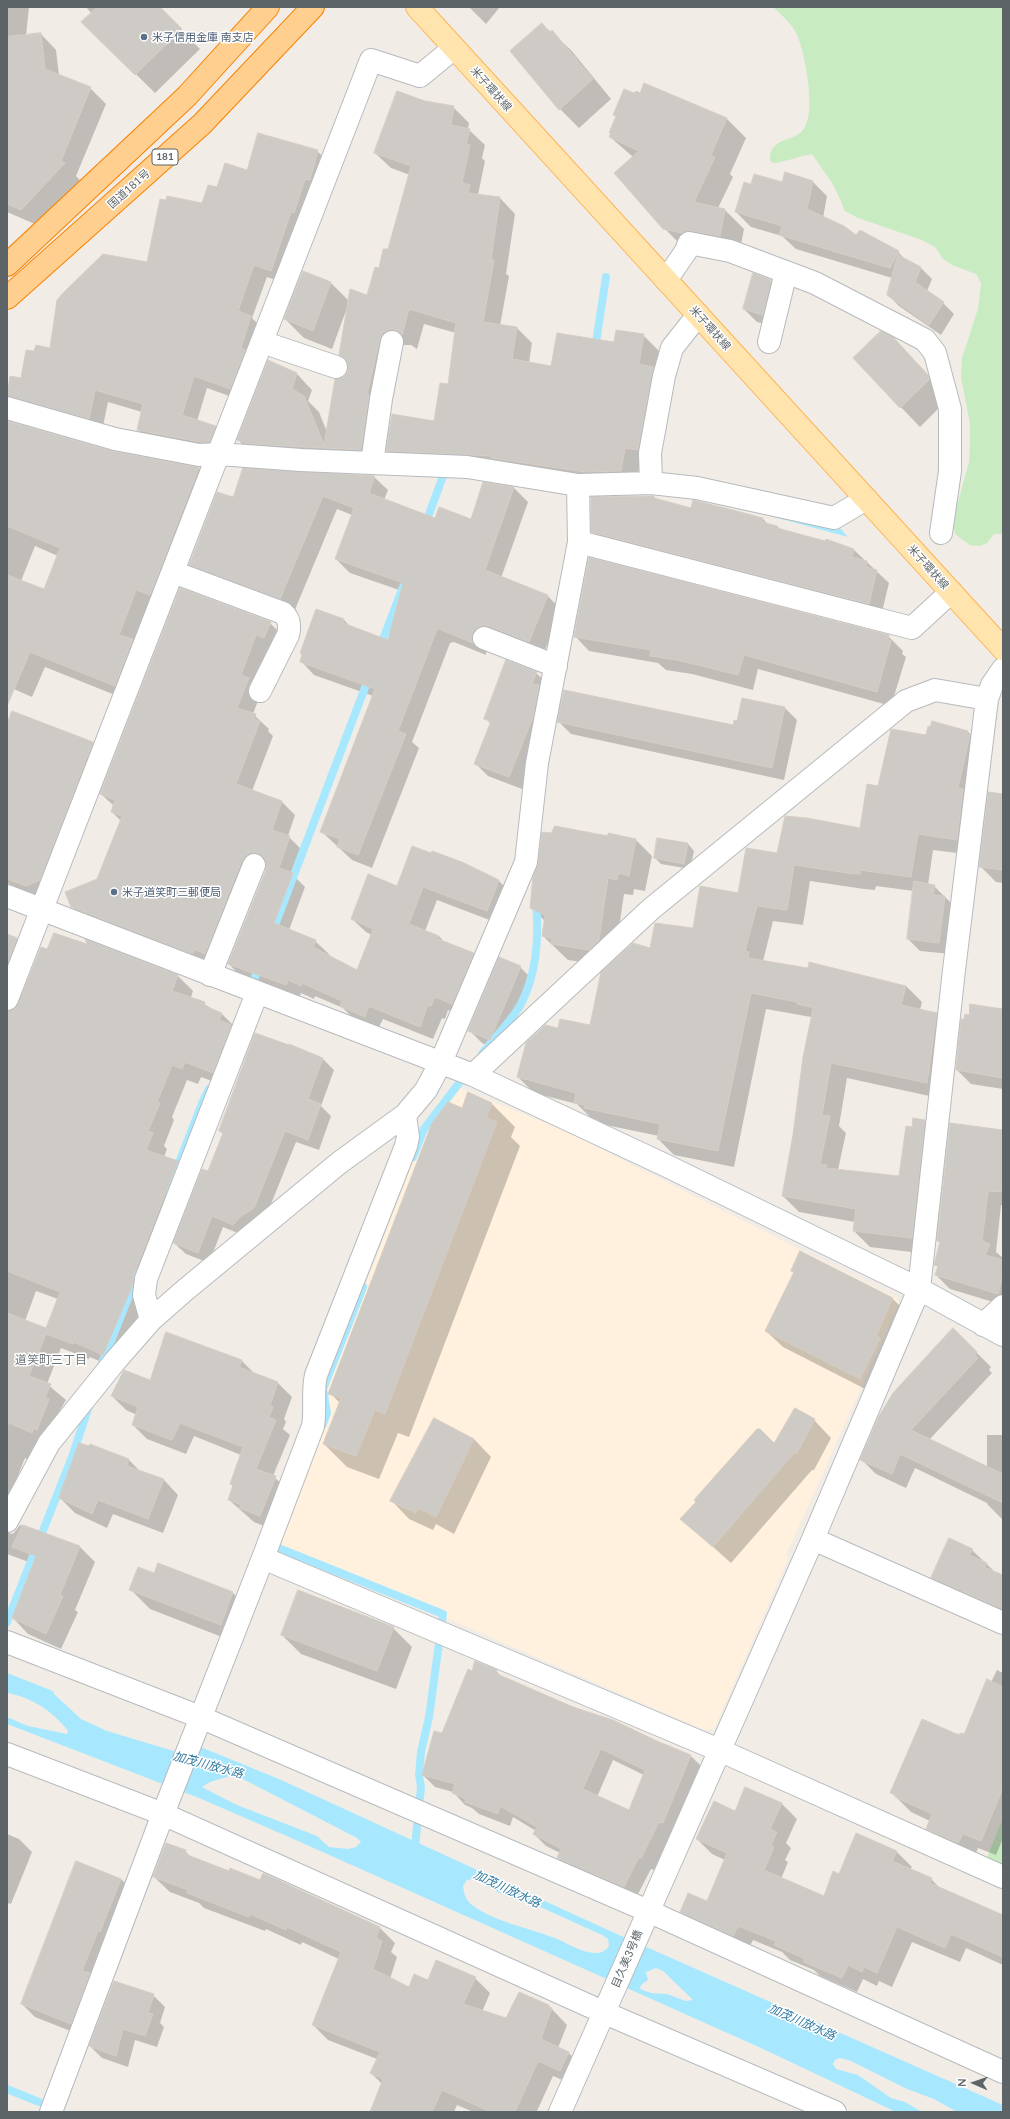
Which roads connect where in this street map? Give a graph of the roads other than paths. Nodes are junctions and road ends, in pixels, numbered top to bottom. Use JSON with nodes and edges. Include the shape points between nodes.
{"nodes":[{"id":1,"x":268,"y":7,"type":"edge"},
{"id":2,"x":313,"y":7,"type":"edge"},
{"id":3,"x":417,"y":7,"type":"edge"},
{"id":4,"x":454,"y":48,"type":"junction"},
{"id":5,"x":7,"y":265,"type":"edge"},
{"id":6,"x":786,"y":272,"type":"junction"},
{"id":7,"x":666,"y":280,"type":"junction"},
{"id":8,"x":7,"y":298,"type":"edge"},
{"id":9,"x":698,"y":315,"type":"junction"},
{"id":10,"x":262,"y":342,"type":"junction"},
{"id":11,"x":392,"y":342,"type":"dead end"},
{"id":12,"x":769,"y":342,"type":"dead end"},
{"id":13,"x":336,"y":367,"type":"dead end"},
{"id":14,"x":7,"y":408,"type":"edge"},
{"id":15,"x":219,"y":454,"type":"junction"},
{"id":16,"x":373,"y":458,"type":"junction"},
{"id":17,"x":651,"y":483,"type":"junction"},
{"id":18,"x":578,"y":485,"type":"junction"},
{"id":19,"x":866,"y":499,"type":"junction"},
{"id":20,"x":941,"y":533,"type":"dead end"},
{"id":21,"x":579,"y":542,"type":"junction"},
{"id":22,"x":173,"y":572,"type":"junction"},
{"id":23,"x":951,"y":592,"type":"junction"},
{"id":24,"x":484,"y":638,"type":"dead end"},
{"id":25,"x":1003,"y":649,"type":"edge"},
{"id":26,"x":556,"y":666,"type":"junction"},
{"id":27,"x":1003,"y":670,"type":"edge"},
{"id":28,"x":260,"y":691,"type":"dead end"},
{"id":29,"x":987,"y":699,"type":"junction"},
{"id":30,"x":254,"y":865,"type":"dead end"},
{"id":31,"x":7,"y":896,"type":"edge"},
{"id":32,"x":42,"y":910,"type":"junction"},
{"id":33,"x":210,"y":975,"type":"junction"},
{"id":34,"x":257,"y":993,"type":"junction"},
{"id":35,"x":7,"y":999,"type":"edge"},
{"id":36,"x":441,"y":1062,"type":"junction"},
{"id":37,"x":473,"y":1075,"type":"junction"},
{"id":38,"x":405,"y":1115,"type":"junction"},
{"id":39,"x":919,"y":1289,"type":"junction"},
{"id":40,"x":1003,"y":1306,"type":"edge"},
{"id":41,"x":151,"y":1320,"type":"junction"},
{"id":42,"x":983,"y":1325,"type":"junction"},
{"id":43,"x":1003,"y":1335,"type":"edge"},
{"id":44,"x":7,"y":1521,"type":"edge"},
{"id":45,"x":813,"y":1539,"type":"junction"},
{"id":46,"x":263,"y":1558,"type":"junction"},
{"id":47,"x":1003,"y":1623,"type":"edge"},
{"id":48,"x":7,"y":1642,"type":"edge"},
{"id":49,"x":199,"y":1722,"type":"junction"},
{"id":50,"x":719,"y":1750,"type":"junction"},
{"id":51,"x":7,"y":1754,"type":"edge"},
{"id":52,"x":165,"y":1809,"type":"junction"},
{"id":53,"x":1003,"y":1876,"type":"edge"},
{"id":54,"x":645,"y":1917,"type":"junction"},
{"id":55,"x":609,"y":2003,"type":"junction"},
{"id":56,"x":1003,"y":2072,"type":"edge"},
{"id":57,"x":51,"y":2112,"type":"edge"},
{"id":58,"x":560,"y":2112,"type":"edge"},
{"id":59,"x":835,"y":2112,"type":"edge"}],
"edges":[{"from":1,"to":5,"type":"highway","number":"181","via":[[187,96]]},
{"from":2,"to":8,"type":"highway","name":"国道181号","number":"181","via":[[202,124]]},
{"from":3,"to":4,"type":"main road","name":"米子環状線"},
{"from":4,"to":7,"type":"main road","name":"米子環状線"},
{"from":4,"to":10,"type":"street","via":[[420,76],[372,60]]},
{"from":6,"to":7,"type":"street","via":[[730,251],[689,244]]},
{"from":6,"to":12,"type":"street"},
{"from":6,"to":20,"type":"street","via":[[815,283],[925,340],[935,352],[950,409],[950,471]]},
{"from":7,"to":9,"type":"main road","name":"米子環状線"},
{"from":9,"to":17,"type":"street","via":[[672,348],[664,376],[650,453]]},
{"from":9,"to":19,"type":"main road","name":"米子環状線"},
{"from":10,"to":13,"type":"street"},
{"from":10,"to":15,"type":"street"},
{"from":11,"to":16,"type":"street"},
{"from":14,"to":15,"type":"street","via":[[115,439],[199,455]]},
{"from":15,"to":16,"type":"street"},
{"from":15,"to":22,"type":"street"},
{"from":16,"to":18,"type":"street","via":[[467,467]]},
{"from":17,"to":18,"type":"street"},
{"from":17,"to":19,"type":"street","via":[[697,488],[834,518]]},
{"from":18,"to":21,"type":"street"},
{"from":19,"to":23,"type":"main road","name":"米子環状線"},
{"from":21,"to":23,"type":"street","via":[[912,628]]},
{"from":21,"to":26,"type":"street"},
{"from":22,"to":28,"type":"street","via":[[283,613],[287,617],[288,635]]},
{"from":22,"to":32,"type":"street"},
{"from":23,"to":25,"type":"main road","name":"米子環状線"},
{"from":24,"to":26,"type":"street"},
{"from":26,"to":36,"type":"street","via":[[537,763],[526,862]]},
{"from":27,"to":29,"type":"street","name":"目久美3号橋","via":[[992,685]]},
{"from":29,"to":37,"type":"street","via":[[935,690],[906,701],[651,909]]},
{"from":29,"to":39,"type":"street","name":"目久美3号橋"},
{"from":30,"to":33,"type":"street"},
{"from":31,"to":32,"type":"street"},
{"from":32,"to":33,"type":"street"},
{"from":32,"to":35,"type":"street"},
{"from":33,"to":34,"type":"street"},
{"from":34,"to":36,"type":"street"},
{"from":34,"to":41,"type":"street","via":[[146,1279],[144,1295]]},
{"from":36,"to":37,"type":"street"},
{"from":36,"to":38,"type":"street","via":[[426,1090]]},
{"from":37,"to":39,"type":"street"},
{"from":38,"to":41,"type":"street","via":[[338,1163]]},
{"from":38,"to":46,"type":"street","via":[[408,1137],[406,1146],[316,1375],[313,1386],[313,1426]]},
{"from":39,"to":42,"type":"street"},
{"from":39,"to":45,"type":"street","name":"目久美3号橋"},
{"from":40,"to":42,"type":"street"},
{"from":41,"to":44,"type":"street","via":[[49,1443]]},
{"from":42,"to":43,"type":"street"},
{"from":45,"to":47,"type":"street"},
{"from":45,"to":50,"type":"street","name":"目久美3号橋"},
{"from":46,"to":49,"type":"street"},
{"from":46,"to":50,"type":"street"},
{"from":48,"to":49,"type":"street"},
{"from":49,"to":52,"type":"street"},
{"from":49,"to":54,"type":"street"},
{"from":50,"to":53,"type":"street"},
{"from":50,"to":54,"type":"street","name":"目久美3号橋"},
{"from":51,"to":52,"type":"street"},
{"from":52,"to":55,"type":"street"},
{"from":52,"to":57,"type":"street"},
{"from":54,"to":55,"type":"street","name":"目久美3号橋"},
{"from":54,"to":56,"type":"street"},
{"from":55,"to":58,"type":"street","name":"目久美3号橋"},
{"from":55,"to":59,"type":"street"}]}
